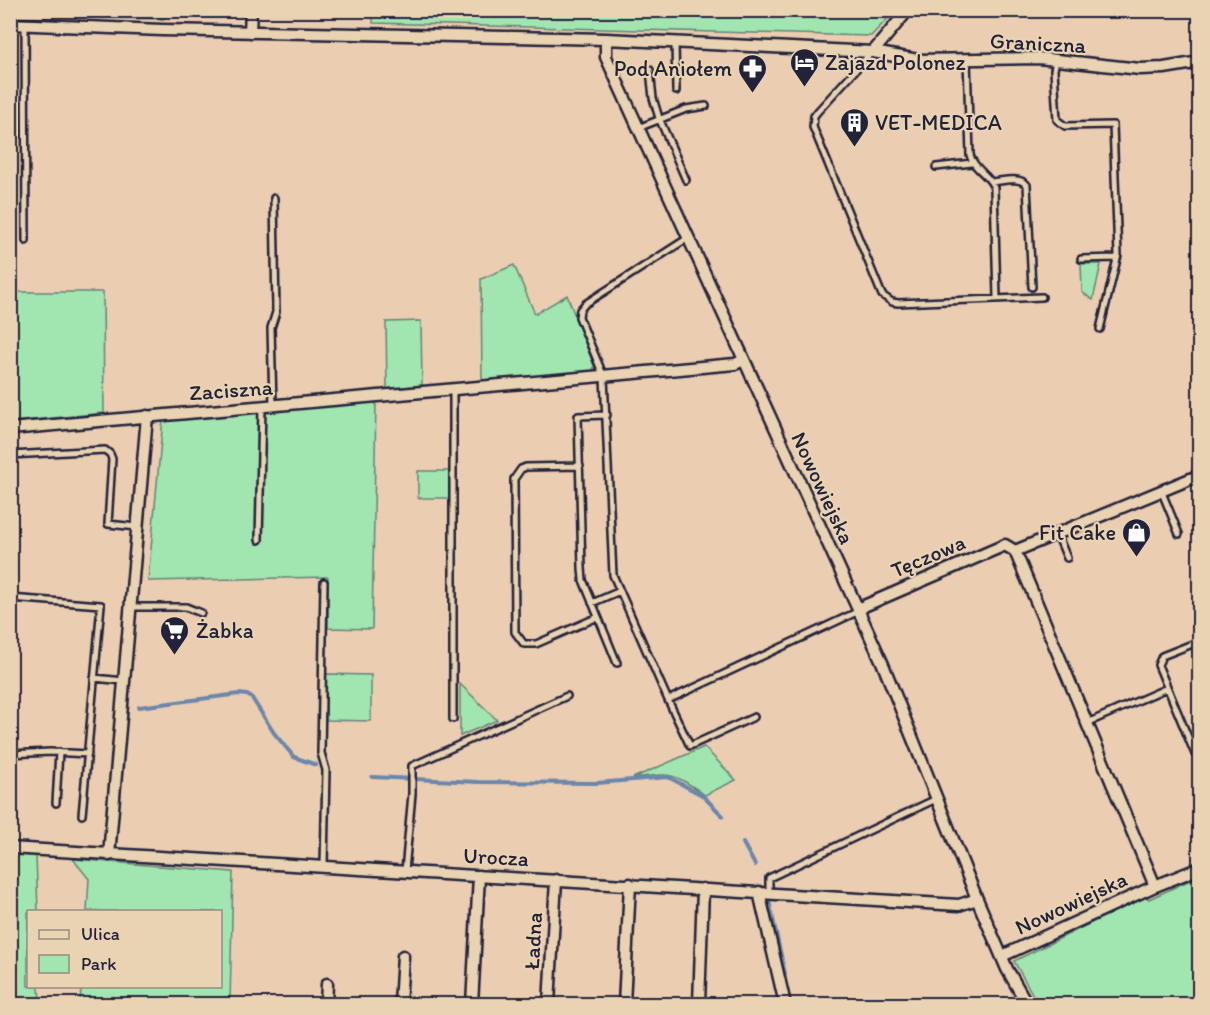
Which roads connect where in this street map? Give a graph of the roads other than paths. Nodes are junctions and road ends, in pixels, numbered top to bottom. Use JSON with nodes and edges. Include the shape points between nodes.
{"nodes":[{"id":1,"x":251,"y":10,"type":"edge"},
{"id":2,"x":908,"y":10,"type":"edge"},
{"id":3,"x":10,"y":24,"type":"edge"},
{"id":4,"x":25,"y":24,"type":"junction"},
{"id":5,"x":250,"y":32,"type":"junction"},
{"id":6,"x":606,"y":39,"type":"junction"},
{"id":7,"x":675,"y":42,"type":"junction"},
{"id":8,"x":873,"y":52,"type":"junction"},
{"id":9,"x":967,"y":59,"type":"junction"},
{"id":10,"x":1056,"y":60,"type":"junction"},
{"id":11,"x":1200,"y":62,"type":"edge"},
{"id":12,"x":650,"y":70,"type":"dead end"},
{"id":13,"x":676,"y":91,"type":"dead end"},
{"id":14,"x":706,"y":106,"type":"dead end"},
{"id":15,"x":659,"y":118,"type":"junction"},
{"id":16,"x":638,"y":128,"type":"junction"},
{"id":17,"x":972,"y":162,"type":"junction"},
{"id":18,"x":936,"y":167,"type":"dead end"},
{"id":19,"x":686,"y":180,"type":"dead end"},
{"id":20,"x":992,"y":182,"type":"junction"},
{"id":21,"x":274,"y":198,"type":"dead end"},
{"id":22,"x":688,"y":238,"type":"junction"},
{"id":23,"x":26,"y":241,"type":"dead end"},
{"id":24,"x":1118,"y":258,"type":"junction"},
{"id":25,"x":1081,"y":260,"type":"dead end"},
{"id":26,"x":1032,"y":287,"type":"dead end"},
{"id":27,"x":1042,"y":297,"type":"dead end"},
{"id":28,"x":997,"y":298,"type":"junction"},
{"id":29,"x":1100,"y":329,"type":"dead end"},
{"id":30,"x":744,"y":360,"type":"junction"},
{"id":31,"x":604,"y":377,"type":"junction"},
{"id":32,"x":453,"y":390,"type":"junction"},
{"id":33,"x":267,"y":407,"type":"junction"},
{"id":34,"x":607,"y":415,"type":"junction"},
{"id":35,"x":147,"y":416,"type":"junction"},
{"id":36,"x":10,"y":429,"type":"edge"},
{"id":37,"x":10,"y":455,"type":"edge"},
{"id":38,"x":580,"y":466,"type":"junction"},
{"id":39,"x":1200,"y":475,"type":"edge"},
{"id":40,"x":1161,"y":490,"type":"junction"},
{"id":41,"x":137,"y":527,"type":"junction"},
{"id":42,"x":1057,"y":534,"type":"junction"},
{"id":43,"x":1179,"y":534,"type":"dead end"},
{"id":44,"x":259,"y":540,"type":"dead end"},
{"id":45,"x":1015,"y":551,"type":"junction"},
{"id":46,"x":1067,"y":558,"type":"dead end"},
{"id":47,"x":324,"y":582,"type":"dead end"},
{"id":48,"x":620,"y":591,"type":"junction"},
{"id":49,"x":10,"y":598,"type":"edge"},
{"id":50,"x":592,"y":603,"type":"junction"},
{"id":51,"x":130,"y":607,"type":"junction"},
{"id":52,"x":859,"y":610,"type":"junction"},
{"id":53,"x":201,"y":613,"type":"dead end"},
{"id":54,"x":598,"y":616,"type":"junction"},
{"id":55,"x":1200,"y":641,"type":"edge"},
{"id":56,"x":617,"y":663,"type":"dead end"},
{"id":57,"x":94,"y":678,"type":"junction"},
{"id":58,"x":124,"y":681,"type":"junction"},
{"id":59,"x":1167,"y":688,"type":"junction"},
{"id":60,"x":567,"y":696,"type":"dead end"},
{"id":61,"x":668,"y":700,"type":"junction"},
{"id":62,"x":754,"y":717,"type":"dead end"},
{"id":63,"x":453,"y":719,"type":"dead end"},
{"id":64,"x":1087,"y":723,"type":"junction"},
{"id":65,"x":59,"y":752,"type":"junction"},
{"id":66,"x":10,"y":754,"type":"edge"},
{"id":67,"x":88,"y":754,"type":"junction"},
{"id":68,"x":1200,"y":758,"type":"edge"},
{"id":69,"x":937,"y":798,"type":"junction"},
{"id":70,"x":56,"y":803,"type":"dead end"},
{"id":71,"x":82,"y":815,"type":"dead end"},
{"id":72,"x":10,"y":848,"type":"edge"},
{"id":73,"x":110,"y":855,"type":"junction"},
{"id":74,"x":324,"y":866,"type":"junction"},
{"id":75,"x":1200,"y":868,"type":"edge"},
{"id":76,"x":405,"y":871,"type":"junction"},
{"id":77,"x":479,"y":876,"type":"junction"},
{"id":78,"x":556,"y":880,"type":"junction"},
{"id":79,"x":630,"y":884,"type":"junction"},
{"id":80,"x":1155,"y":886,"type":"junction"},
{"id":81,"x":703,"y":889,"type":"junction"},
{"id":82,"x":764,"y":892,"type":"junction"},
{"id":83,"x":977,"y":899,"type":"junction"},
{"id":84,"x":403,"y":956,"type":"dead end"},
{"id":85,"x":1002,"y":956,"type":"junction"},
{"id":86,"x":327,"y":984,"type":"dead end"},
{"id":87,"x":326,"y":1005,"type":"edge"},
{"id":88,"x":400,"y":1005,"type":"edge"},
{"id":89,"x":472,"y":1005,"type":"edge"},
{"id":90,"x":549,"y":1005,"type":"edge"},
{"id":91,"x":624,"y":1005,"type":"edge"},
{"id":92,"x":699,"y":1005,"type":"edge"},
{"id":93,"x":785,"y":1005,"type":"edge"},
{"id":94,"x":1027,"y":1005,"type":"edge"}],
"edges":[{"from":1,"to":5,"type":"street"},
{"from":2,"to":8,"type":"street"},
{"from":3,"to":4,"type":"street","name":"Graniczna"},
{"from":4,"to":5,"type":"street","name":"Graniczna"},
{"from":4,"to":23,"type":"lane"},
{"from":5,"to":6,"type":"street","name":"Graniczna"},
{"from":6,"to":7,"type":"street","name":"Graniczna"},
{"from":6,"to":16,"type":"street","name":"Nowowiejska","via":[[606,57]]},
{"from":7,"to":8,"type":"street","name":"Graniczna"},
{"from":7,"to":13,"type":"lane"},
{"from":8,"to":9,"type":"street","name":"Graniczna","via":[[918,60]]},
{"from":8,"to":28,"type":"lane","via":[[814,116],[813,127],[882,295],[898,303]]},
{"from":9,"to":10,"type":"street","name":"Graniczna"},
{"from":9,"to":17,"type":"lane"},
{"from":10,"to":11,"type":"street","name":"Graniczna","via":[[1140,69]]},
{"from":10,"to":24,"type":"lane","via":[[1057,120],[1065,126],[1113,125]]},
{"from":12,"to":15,"type":"lane"},
{"from":14,"to":15,"type":"lane"},
{"from":15,"to":16,"type":"lane"},
{"from":15,"to":19,"type":"lane"},
{"from":16,"to":22,"type":"street","name":"Nowowiejska"},
{"from":17,"to":18,"type":"lane"},
{"from":17,"to":20,"type":"lane"},
{"from":20,"to":26,"type":"lane","via":[[1017,180],[1027,186]]},
{"from":20,"to":28,"type":"lane"},
{"from":21,"to":33,"type":"lane","via":[[276,312],[271,328]]},
{"from":22,"to":30,"type":"street","name":"Nowowiejska"},
{"from":22,"to":31,"type":"lane","via":[[580,310],[579,317]]},
{"from":24,"to":25,"type":"lane"},
{"from":24,"to":29,"type":"lane"},
{"from":27,"to":28,"type":"lane"},
{"from":30,"to":31,"type":"street","name":"Zaciszna"},
{"from":30,"to":52,"type":"street","name":"Nowowiejska"},
{"from":31,"to":32,"type":"street","name":"Zaciszna"},
{"from":31,"to":34,"type":"lane"},
{"from":32,"to":33,"type":"street","name":"Zaciszna"},
{"from":32,"to":63,"type":"lane"},
{"from":33,"to":35,"type":"street","name":"Zaciszna"},
{"from":33,"to":44,"type":"lane"},
{"from":34,"to":38,"type":"lane","via":[[579,416]]},
{"from":34,"to":48,"type":"lane","via":[[611,563]]},
{"from":35,"to":36,"type":"street","name":"Zaciszna"},
{"from":35,"to":41,"type":"street"},
{"from":37,"to":41,"type":"lane","via":[[105,450],[112,459],[108,524]]},
{"from":38,"to":50,"type":"lane","via":[[583,580]]},
{"from":38,"to":54,"type":"lane","via":[[526,467],[514,479],[515,632],[524,644],[536,644]]},
{"from":39,"to":40,"type":"street"},
{"from":40,"to":42,"type":"street"},
{"from":40,"to":43,"type":"lane"},
{"from":41,"to":51,"type":"street"},
{"from":42,"to":45,"type":"street"},
{"from":42,"to":46,"type":"lane"},
{"from":45,"to":52,"type":"street","name":"Tęczowa","via":[[1005,546]]},
{"from":45,"to":64,"type":"street","name":"Nowowiejska"},
{"from":47,"to":74,"type":"lane"},
{"from":48,"to":50,"type":"lane"},
{"from":48,"to":61,"type":"lane"},
{"from":49,"to":57,"type":"lane","via":[[101,605]]},
{"from":50,"to":54,"type":"lane"},
{"from":51,"to":53,"type":"lane","via":[[186,607]]},
{"from":51,"to":58,"type":"street"},
{"from":52,"to":61,"type":"lane"},
{"from":52,"to":69,"type":"street","name":"Nowowiejska"},
{"from":54,"to":56,"type":"lane"},
{"from":55,"to":59,"type":"lane","via":[[1162,656],[1158,665]]},
{"from":57,"to":58,"type":"lane"},
{"from":57,"to":67,"type":"lane"},
{"from":58,"to":73,"type":"street"},
{"from":59,"to":64,"type":"lane"},
{"from":59,"to":68,"type":"lane"},
{"from":60,"to":76,"type":"lane","via":[[412,766]]},
{"from":61,"to":62,"type":"lane","via":[[690,746]]},
{"from":64,"to":80,"type":"street","name":"Nowowiejska"},
{"from":65,"to":66,"type":"lane"},
{"from":65,"to":67,"type":"lane"},
{"from":65,"to":70,"type":"lane"},
{"from":67,"to":71,"type":"lane"},
{"from":69,"to":82,"type":"lane","via":[[769,878]]},
{"from":69,"to":83,"type":"street","name":"Nowowiejska"},
{"from":72,"to":73,"type":"street","name":"Urocza"},
{"from":73,"to":74,"type":"street","name":"Urocza"},
{"from":74,"to":76,"type":"street","name":"Urocza"},
{"from":75,"to":80,"type":"street"},
{"from":76,"to":77,"type":"street","name":"Urocza"},
{"from":77,"to":78,"type":"street","name":"Urocza"},
{"from":77,"to":89,"type":"street"},
{"from":78,"to":79,"type":"street","name":"Urocza"},
{"from":78,"to":90,"type":"street","name":"Ładna"},
{"from":79,"to":81,"type":"street","name":"Urocza"},
{"from":79,"to":91,"type":"street"},
{"from":80,"to":85,"type":"street","name":"Nowowiejska"},
{"from":81,"to":82,"type":"street","name":"Urocza"},
{"from":81,"to":92,"type":"street"},
{"from":82,"to":83,"type":"street","name":"Urocza","via":[[959,905]]},
{"from":82,"to":93,"type":"street"},
{"from":83,"to":85,"type":"street","name":"Nowowiejska"},
{"from":84,"to":88,"type":"street"},
{"from":85,"to":94,"type":"street","name":"Nowowiejska"},
{"from":86,"to":87,"type":"street"}]}
